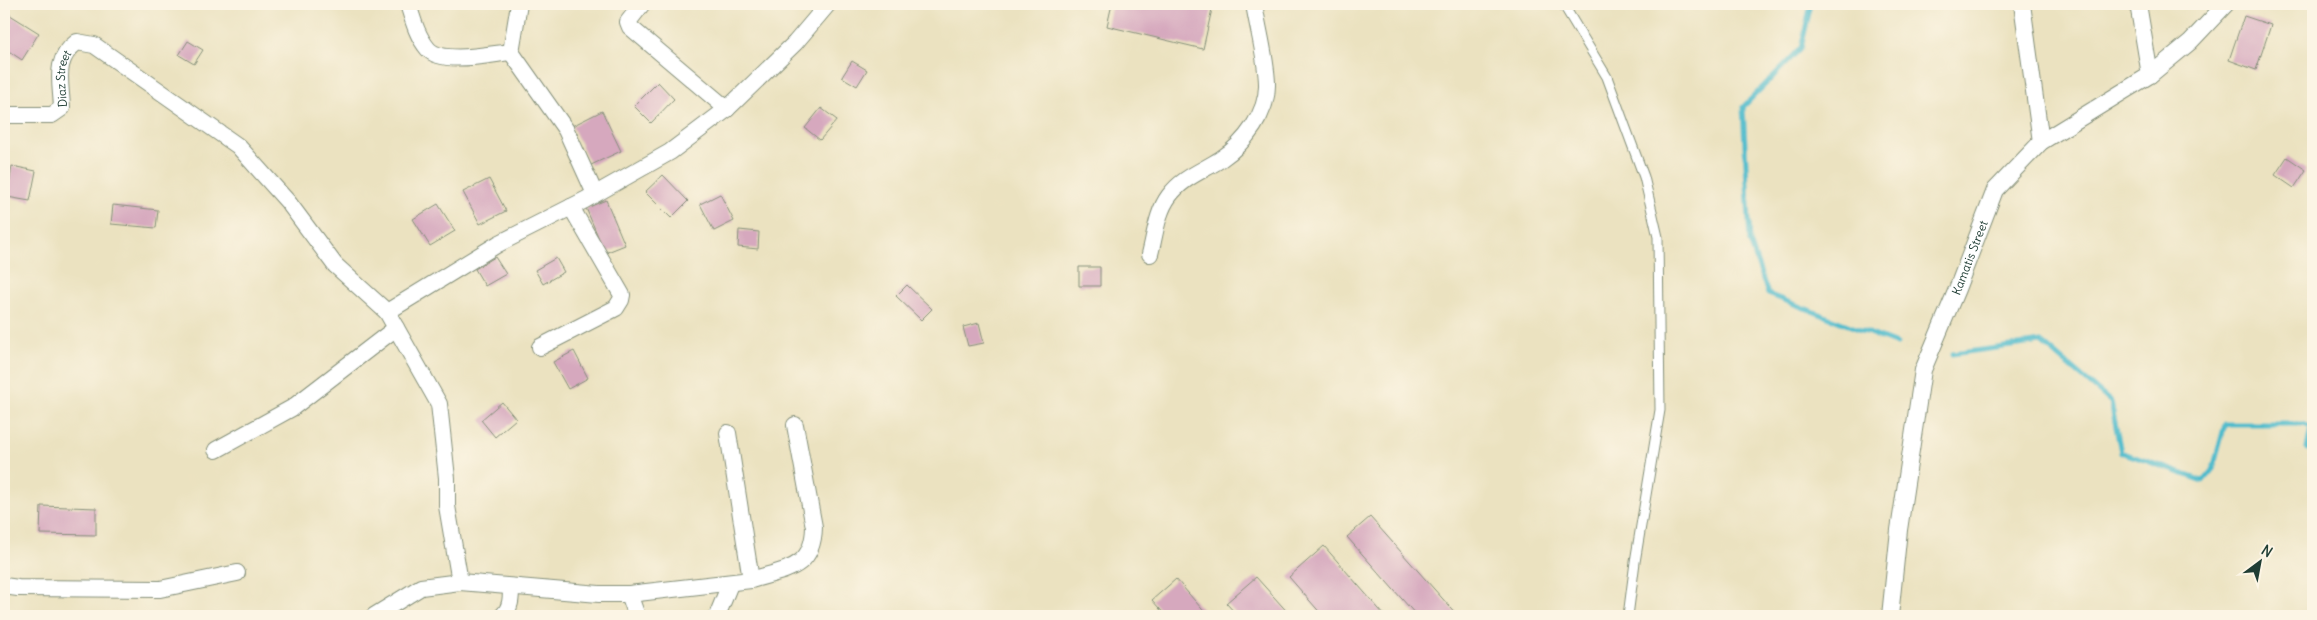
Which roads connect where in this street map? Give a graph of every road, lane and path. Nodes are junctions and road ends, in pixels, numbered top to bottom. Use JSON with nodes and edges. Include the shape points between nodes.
{"nodes":[{"id":1,"x":408,"y":4,"type":"edge"},
{"id":2,"x":519,"y":4,"type":"edge"},
{"id":3,"x":642,"y":4,"type":"edge"},
{"id":4,"x":828,"y":4,"type":"edge"},
{"id":5,"x":1254,"y":4,"type":"edge"},
{"id":6,"x":1563,"y":4,"type":"edge"},
{"id":7,"x":2022,"y":4,"type":"edge"},
{"id":8,"x":2138,"y":4,"type":"edge"},
{"id":9,"x":2226,"y":4,"type":"edge"},
{"id":10,"x":511,"y":52,"type":"junction"},
{"id":11,"x":2150,"y":75,"type":"junction"},
{"id":12,"x":727,"y":109,"type":"junction"},
{"id":13,"x":4,"y":114,"type":"edge"},
{"id":14,"x":2041,"y":142,"type":"junction"},
{"id":15,"x":595,"y":194,"type":"junction"},
{"id":16,"x":571,"y":207,"type":"junction"},
{"id":17,"x":1150,"y":254,"type":"dead end"},
{"id":18,"x":387,"y":312,"type":"junction"},
{"id":19,"x":396,"y":328,"type":"junction"},
{"id":20,"x":540,"y":347,"type":"dead end"},
{"id":21,"x":795,"y":425,"type":"dead end"},
{"id":22,"x":728,"y":433,"type":"dead end"},
{"id":23,"x":216,"y":450,"type":"dead end"},
{"id":24,"x":236,"y":573,"type":"dead end"},
{"id":25,"x":751,"y":580,"type":"junction"},
{"id":26,"x":460,"y":582,"type":"junction"},
{"id":27,"x":730,"y":584,"type":"junction"},
{"id":28,"x":4,"y":586,"type":"edge"},
{"id":29,"x":512,"y":587,"type":"junction"},
{"id":30,"x":629,"y":594,"type":"junction"},
{"id":31,"x":374,"y":616,"type":"edge"},
{"id":32,"x":502,"y":616,"type":"edge"},
{"id":33,"x":637,"y":616,"type":"edge"},
{"id":34,"x":717,"y":616,"type":"edge"},
{"id":35,"x":1628,"y":616,"type":"edge"},
{"id":36,"x":1890,"y":616,"type":"edge"}],
"edges":[{"from":1,"to":10,"type":"street","via":[[416,32],[429,51],[450,58]]},
{"from":2,"to":10,"type":"street"},
{"from":3,"to":12,"type":"street","via":[[630,16],[630,27]]},
{"from":4,"to":12,"type":"street","via":[[795,43]]},
{"from":5,"to":17,"type":"street","via":[[1267,84],[1257,121],[1246,137],[1222,158],[1184,179],[1169,196],[1160,213]]},
{"from":6,"to":35,"type":"lane","via":[[1607,77],[1644,177],[1658,237],[1660,410]]},
{"from":7,"to":14,"type":"street"},
{"from":8,"to":11,"type":"street"},
{"from":9,"to":11,"type":"street","name":"Kamatis Street","via":[[2190,42]]},
{"from":10,"to":15,"type":"street","via":[[566,130]]},
{"from":11,"to":14,"type":"street","name":"Kamatis Street"},
{"from":12,"to":15,"type":"street","via":[[670,152]]},
{"from":13,"to":18,"type":"street","name":"Diaz Street","via":[[52,115],[62,108],[60,61],[77,42],[94,45],[238,146],[288,202],[335,265]]},
{"from":14,"to":36,"type":"street","name":"Kamatis Street","via":[[1995,190],[1923,370],[1899,530]]},
{"from":15,"to":16,"type":"street"},
{"from":16,"to":18,"type":"street","via":[[498,244]]},
{"from":16,"to":20,"type":"street","via":[[622,295],[621,300],[616,308]]},
{"from":18,"to":19,"type":"street"},
{"from":19,"to":23,"type":"street","via":[[292,408]]},
{"from":19,"to":26,"type":"street","via":[[439,404],[447,506]]},
{"from":21,"to":25,"type":"street","via":[[814,527],[814,543],[800,564]]},
{"from":22,"to":25,"type":"street"},
{"from":24,"to":28,"type":"street","via":[[160,589]]},
{"from":25,"to":27,"type":"street"},
{"from":26,"to":29,"type":"street"},
{"from":26,"to":31,"type":"street","via":[[421,586]]},
{"from":27,"to":30,"type":"street"},
{"from":27,"to":34,"type":"street"},
{"from":29,"to":30,"type":"street"},
{"from":29,"to":32,"type":"street","via":[[511,601]]},
{"from":30,"to":33,"type":"street"}]}
